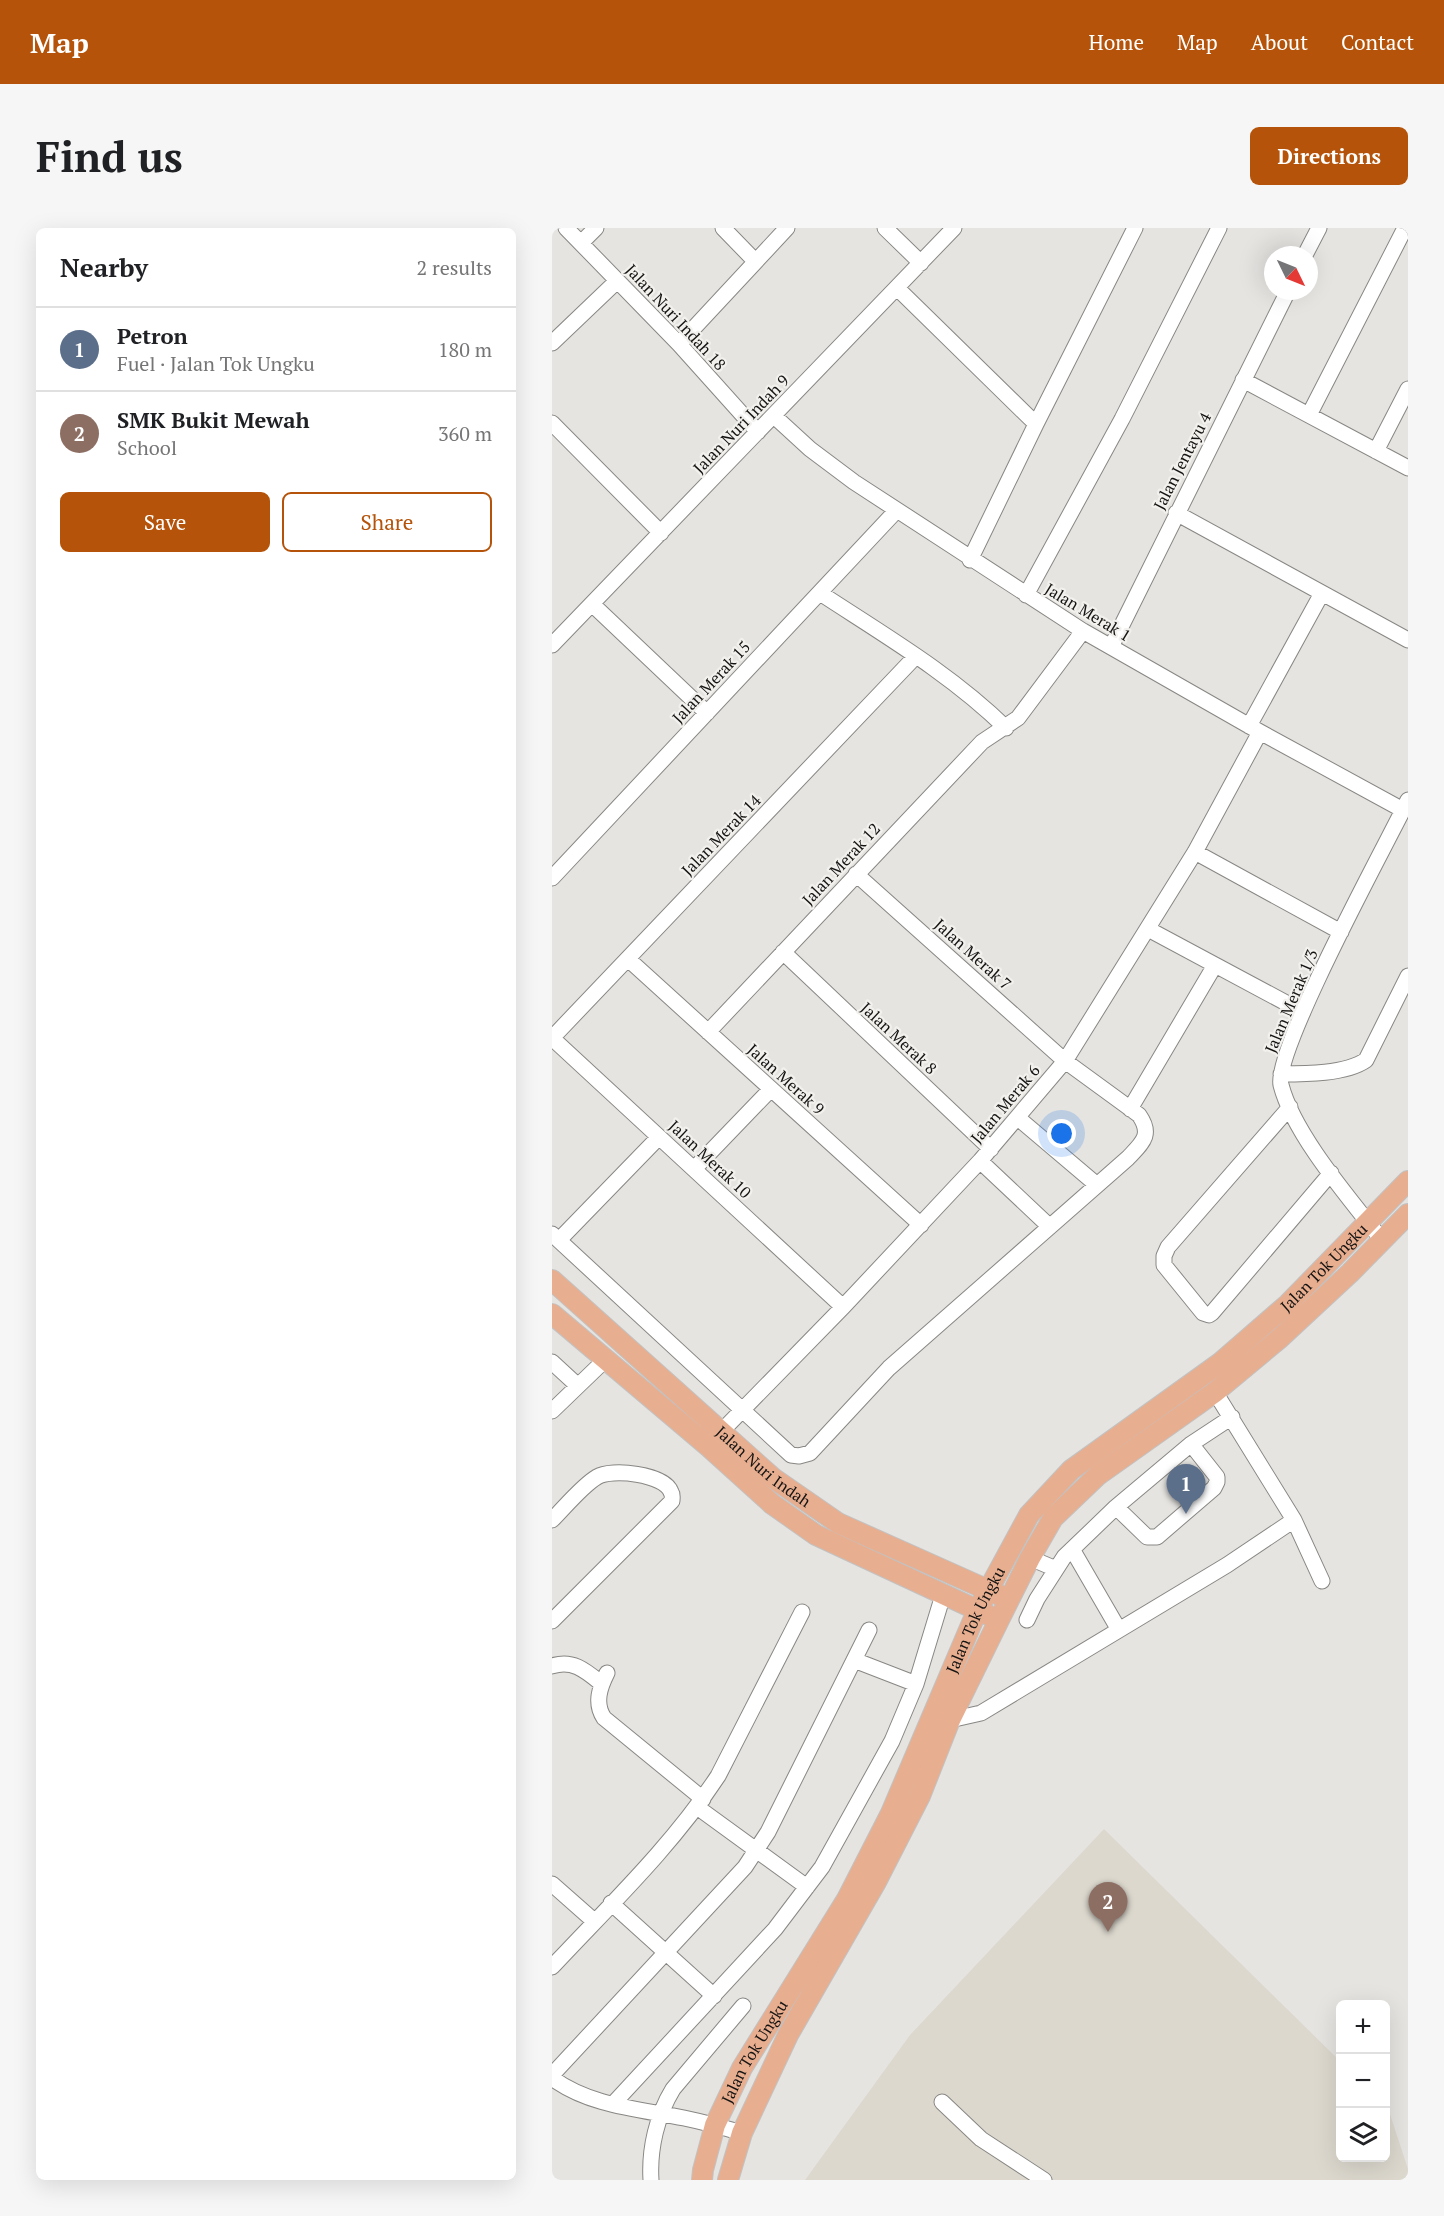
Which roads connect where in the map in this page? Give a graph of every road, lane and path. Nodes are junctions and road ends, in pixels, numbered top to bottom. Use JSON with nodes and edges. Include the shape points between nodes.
{"nodes":[{"id":1,"x":566,"y":228,"type":"edge"},
{"id":2,"x":596,"y":228,"type":"edge"},
{"id":3,"x":723,"y":228,"type":"edge"},
{"id":4,"x":787,"y":228,"type":"edge"},
{"id":5,"x":885,"y":228,"type":"edge"},
{"id":6,"x":954,"y":228,"type":"edge"},
{"id":7,"x":1219,"y":228,"type":"edge"},
{"id":8,"x":1319,"y":228,"type":"edge"},
{"id":9,"x":1405,"y":228,"type":"edge"},
{"id":10,"x":1130,"y":231,"type":"edge"},
{"id":11,"x":581,"y":243,"type":"junction"},
{"id":12,"x":1310,"y":246,"type":"edge"},
{"id":13,"x":755,"y":261,"type":"junction"},
{"id":14,"x":921,"y":263,"type":"junction"},
{"id":15,"x":617,"y":281,"type":"junction"},
{"id":16,"x":897,"y":288,"type":"junction"},
{"id":17,"x":1283,"y":300,"type":"edge"},
{"id":18,"x":552,"y":343,"type":"edge"},
{"id":19,"x":679,"y":344,"type":"junction"},
{"id":20,"x":1244,"y":380,"type":"junction"},
{"id":21,"x":1408,"y":389,"type":"edge"},
{"id":22,"x":1309,"y":415,"type":"junction"},
{"id":23,"x":774,"y":416,"type":"junction"},
{"id":24,"x":552,"y":423,"type":"edge"},
{"id":25,"x":1036,"y":424,"type":"junction"},
{"id":26,"x":758,"y":432,"type":"junction"},
{"id":27,"x":1376,"y":451,"type":"junction"},
{"id":28,"x":1408,"y":468,"type":"edge"},
{"id":29,"x":896,"y":511,"type":"junction"},
{"id":30,"x":1176,"y":513,"type":"junction"},
{"id":31,"x":662,"y":533,"type":"junction"},
{"id":32,"x":970,"y":560,"type":"junction"},
{"id":33,"x":1322,"y":592,"type":"junction"},
{"id":34,"x":820,"y":593,"type":"junction"},
{"id":35,"x":1026,"y":595,"type":"junction"},
{"id":36,"x":592,"y":604,"type":"junction"},
{"id":37,"x":1083,"y":631,"type":"junction"},
{"id":38,"x":553,"y":640,"type":"edge"},
{"id":39,"x":1408,"y":640,"type":"edge"},
{"id":40,"x":1111,"y":647,"type":"junction"},
{"id":41,"x":916,"y":656,"type":"junction"},
{"id":42,"x":707,"y":713,"type":"junction"},
{"id":43,"x":1006,"y":728,"type":"junction"},
{"id":44,"x":1255,"y":729,"type":"junction"},
{"id":45,"x":1404,"y":813,"type":"edge"},
{"id":46,"x":1195,"y":852,"type":"junction"},
{"id":47,"x":856,"y":874,"type":"junction"},
{"id":48,"x":552,"y":878,"type":"edge"},
{"id":49,"x":1148,"y":929,"type":"junction"},
{"id":50,"x":1341,"y":932,"type":"junction"},
{"id":51,"x":783,"y":952,"type":"junction"},
{"id":52,"x":628,"y":959,"type":"junction"},
{"id":53,"x":1215,"y":965,"type":"junction"},
{"id":54,"x":1408,"y":976,"type":"edge"},
{"id":55,"x":1303,"y":1012,"type":"junction"},
{"id":56,"x":708,"y":1032,"type":"junction"},
{"id":57,"x":552,"y":1038,"type":"edge"},
{"id":58,"x":1065,"y":1061,"type":"junction"},
{"id":59,"x":1281,"y":1074,"type":"junction"},
{"id":60,"x":771,"y":1089,"type":"junction"},
{"id":61,"x":1290,"y":1107,"type":"junction"},
{"id":62,"x":1130,"y":1108,"type":"junction"},
{"id":63,"x":1018,"y":1118,"type":"junction"},
{"id":64,"x":658,"y":1137,"type":"junction"},
{"id":65,"x":991,"y":1149,"type":"junction"},
{"id":66,"x":980,"y":1161,"type":"junction"},
{"id":67,"x":694,"y":1170,"type":"junction"},
{"id":68,"x":1334,"y":1178,"type":"junction"},
{"id":69,"x":1408,"y":1181,"type":"edge"},
{"id":70,"x":1097,"y":1185,"type":"junction"},
{"id":71,"x":1408,"y":1214,"type":"edge"},
{"id":72,"x":1368,"y":1222,"type":"junction"},
{"id":73,"x":921,"y":1225,"type":"junction"},
{"id":74,"x":1049,"y":1226,"type":"junction"},
{"id":75,"x":556,"y":1237,"type":"edge"},
{"id":76,"x":1382,"y":1240,"type":"junction"},
{"id":77,"x":552,"y":1280,"type":"edge"},
{"id":78,"x":843,"y":1307,"type":"junction"},
{"id":79,"x":552,"y":1314,"type":"edge"},
{"id":80,"x":605,"y":1360,"type":"junction"},
{"id":81,"x":552,"y":1362,"type":"edge"},
{"id":82,"x":578,"y":1386,"type":"junction"},
{"id":83,"x":1215,"y":1392,"type":"junction"},
{"id":84,"x":741,"y":1410,"type":"junction"},
{"id":85,"x":552,"y":1411,"type":"edge"},
{"id":86,"x":1232,"y":1417,"type":"junction"},
{"id":87,"x":722,"y":1430,"type":"junction"},
{"id":88,"x":1191,"y":1444,"type":"junction"},
{"id":89,"x":708,"y":1446,"type":"junction"},
{"id":90,"x":1116,"y":1507,"type":"junction"},
{"id":91,"x":552,"y":1520,"type":"edge"},
{"id":92,"x":1294,"y":1520,"type":"junction"},
{"id":93,"x":1072,"y":1549,"type":"junction"},
{"id":94,"x":1030,"y":1558,"type":"junction"},
{"id":95,"x":1056,"y":1569,"type":"junction"},
{"id":96,"x":1322,"y":1581,"type":"dead end"},
{"id":97,"x":988,"y":1590,"type":"junction"},
{"id":98,"x":943,"y":1595,"type":"junction"},
{"id":99,"x":1009,"y":1599,"type":"junction"},
{"id":100,"x":977,"y":1611,"type":"junction"},
{"id":101,"x":802,"y":1612,"type":"dead end"},
{"id":102,"x":999,"y":1620,"type":"junction"},
{"id":103,"x":1027,"y":1620,"type":"dead end"},
{"id":104,"x":552,"y":1621,"type":"edge"},
{"id":105,"x":869,"y":1630,"type":"dead end"},
{"id":106,"x":1119,"y":1630,"type":"junction"},
{"id":107,"x":854,"y":1660,"type":"junction"},
{"id":108,"x":552,"y":1666,"type":"edge"},
{"id":109,"x":916,"y":1684,"type":"junction"},
{"id":110,"x":950,"y":1720,"type":"junction"},
{"id":111,"x":700,"y":1803,"type":"junction"},
{"id":112,"x":756,"y":1850,"type":"junction"},
{"id":113,"x":552,"y":1884,"type":"edge"},
{"id":114,"x":807,"y":1887,"type":"junction"},
{"id":115,"x":611,"y":1903,"type":"junction"},
{"id":116,"x":594,"y":1921,"type":"junction"},
{"id":117,"x":666,"y":1952,"type":"junction"},
{"id":118,"x":552,"y":1967,"type":"edge"},
{"id":119,"x":714,"y":1996,"type":"junction"},
{"id":120,"x":743,"y":2006,"type":"dead end"},
{"id":121,"x":552,"y":2077,"type":"edge"},
{"id":122,"x":942,"y":2102,"type":"dead end"},
{"id":123,"x":613,"y":2104,"type":"junction"},
{"id":124,"x":660,"y":2114,"type":"junction"},
{"id":125,"x":715,"y":2125,"type":"junction"},
{"id":126,"x":742,"y":2133,"type":"junction"},
{"id":127,"x":651,"y":2180,"type":"edge"},
{"id":128,"x":702,"y":2180,"type":"edge"},
{"id":129,"x":728,"y":2180,"type":"edge"},
{"id":130,"x":1044,"y":2180,"type":"edge"}],
"edges":[{"from":1,"to":11,"type":"street","name":"Jalan Nuri Indah 18"},
{"from":2,"to":11,"type":"street"},
{"from":3,"to":13,"type":"street"},
{"from":4,"to":13,"type":"street"},
{"from":5,"to":14,"type":"street"},
{"from":6,"to":14,"type":"street","name":"Jalan Nuri Indah 9"},
{"from":7,"to":35,"type":"street","via":[[1122,419]]},
{"from":8,"to":12,"type":"street"},
{"from":9,"to":22,"type":"street"},
{"from":10,"to":25,"type":"street"},
{"from":11,"to":15,"type":"street","name":"Jalan Nuri Indah 18"},
{"from":13,"to":19,"type":"street"},
{"from":14,"to":16,"type":"street","name":"Jalan Nuri Indah 9"},
{"from":15,"to":18,"type":"street"},
{"from":15,"to":19,"type":"street","name":"Jalan Nuri Indah 18"},
{"from":16,"to":23,"type":"street","name":"Jalan Nuri Indah 9"},
{"from":16,"to":25,"type":"street"},
{"from":17,"to":20,"type":"street","name":"Jalan Jentayu 4"},
{"from":19,"to":26,"type":"street","name":"Jalan Nuri Indah 18"},
{"from":20,"to":22,"type":"street"},
{"from":20,"to":30,"type":"street","name":"Jalan Jentayu 4"},
{"from":21,"to":27,"type":"street"},
{"from":22,"to":27,"type":"street"},
{"from":23,"to":26,"type":"street","name":"Jalan Nuri Indah 9"},
{"from":23,"to":29,"type":"street","name":"Jalan Merak 1","via":[[810,449]]},
{"from":24,"to":31,"type":"street"},
{"from":25,"to":32,"type":"street"},
{"from":26,"to":31,"type":"street","name":"Jalan Nuri Indah 9"},
{"from":27,"to":28,"type":"street"},
{"from":29,"to":32,"type":"street","name":"Jalan Merak 1"},
{"from":29,"to":34,"type":"street","name":"Jalan Merak 15"},
{"from":30,"to":33,"type":"street"},
{"from":30,"to":40,"type":"street","name":"Jalan Jentayu 4"},
{"from":31,"to":36,"type":"street","name":"Jalan Nuri Indah 9"},
{"from":32,"to":35,"type":"street","name":"Jalan Merak 1"},
{"from":33,"to":39,"type":"street"},
{"from":33,"to":44,"type":"street","name":"Jalan Merak 6"},
{"from":34,"to":41,"type":"street"},
{"from":34,"to":42,"type":"street","name":"Jalan Merak 15"},
{"from":35,"to":37,"type":"street","name":"Jalan Merak 1"},
{"from":36,"to":38,"type":"street","name":"Jalan Nuri Indah 9"},
{"from":36,"to":42,"type":"street"},
{"from":37,"to":40,"type":"street","name":"Jalan Merak 1"},
{"from":37,"to":43,"type":"street","name":"Jalan Merak 12","via":[[1031,702]]},
{"from":40,"to":44,"type":"street","name":"Jalan Merak 1"},
{"from":41,"to":43,"type":"street","via":[[984,706]]},
{"from":41,"to":52,"type":"street","name":"Jalan Merak 14"},
{"from":42,"to":48,"type":"street","name":"Jalan Merak 15"},
{"from":43,"to":47,"type":"street","name":"Jalan Merak 12","via":[[982,742]]},
{"from":44,"to":45,"type":"street","name":"Jalan Merak 1"},
{"from":44,"to":46,"type":"street","name":"Jalan Merak 6"},
{"from":45,"to":50,"type":"street","name":"Jalan Merak 1/3"},
{"from":46,"to":49,"type":"street","name":"Jalan Merak 6"},
{"from":46,"to":50,"type":"street"},
{"from":47,"to":51,"type":"street","name":"Jalan Merak 12"},
{"from":47,"to":58,"type":"street","name":"Jalan Merak 7"},
{"from":49,"to":53,"type":"street"},
{"from":49,"to":58,"type":"street","name":"Jalan Merak 6"},
{"from":50,"to":55,"type":"street","name":"Jalan Merak 1/3"},
{"from":51,"to":56,"type":"street","name":"Jalan Merak 12"},
{"from":51,"to":65,"type":"street","name":"Jalan Merak 8"},
{"from":52,"to":56,"type":"street","name":"Jalan Merak 9"},
{"from":52,"to":57,"type":"street","name":"Jalan Merak 14"},
{"from":53,"to":55,"type":"street"},
{"from":53,"to":62,"type":"street"},
{"from":54,"to":59,"type":"street","via":[[1366,1059],[1354,1066],[1310,1074]]},
{"from":55,"to":59,"type":"street","name":"Jalan Merak 1/3"},
{"from":56,"to":60,"type":"street","name":"Jalan Merak 9"},
{"from":57,"to":64,"type":"street","name":"Jalan Merak 10"},
{"from":58,"to":62,"type":"street","name":"Jalan Merak 7"},
{"from":58,"to":63,"type":"street","name":"Jalan Merak 6"},
{"from":59,"to":61,"type":"street","name":"Jalan Merak 1/3"},
{"from":60,"to":67,"type":"street"},
{"from":60,"to":73,"type":"street","name":"Jalan Merak 9"},
{"from":61,"to":68,"type":"street","name":"Jalan Merak 1/3"},
{"from":61,"to":68,"type":"street","via":[[1168,1248],[1164,1265],[1203,1313],[1209,1315]]},
{"from":62,"to":70,"type":"street","name":"Jalan Merak 7","via":[[1145,1123],[1147,1134],[1128,1158]]},
{"from":63,"to":65,"type":"street","name":"Jalan Merak 6"},
{"from":63,"to":70,"type":"street"},
{"from":64,"to":67,"type":"street","name":"Jalan Merak 10"},
{"from":64,"to":75,"type":"street"},
{"from":65,"to":66,"type":"street","name":"Jalan Merak 6"},
{"from":66,"to":73,"type":"street","name":"Jalan Merak 6"},
{"from":66,"to":74,"type":"street"},
{"from":67,"to":78,"type":"street","name":"Jalan Merak 10"},
{"from":68,"to":72,"type":"street","name":"Jalan Merak 1/3"},
{"from":69,"to":72,"type":"main road","name":"Jalan Tok Ungku"},
{"from":70,"to":74,"type":"street"},
{"from":71,"to":76,"type":"main road","name":"Jalan Tok Ungku"},
{"from":72,"to":76,"type":"street","name":"Jalan Merak 1/3"},
{"from":72,"to":97,"type":"main road","name":"Jalan Tok Ungku","via":[[1288,1304],[1220,1363],[1071,1470],[1029,1515]]},
{"from":73,"to":78,"type":"street","name":"Jalan Merak 6"},
{"from":74,"to":84,"type":"street","via":[[889,1368],[810,1453],[790,1455]]},
{"from":75,"to":84,"type":"street"},
{"from":76,"to":83,"type":"main road","name":"Jalan Tok Ungku","via":[[1280,1338]]},
{"from":77,"to":87,"type":"main road","name":"Jalan Nuri Indah"},
{"from":78,"to":84,"type":"street","name":"Jalan Merak 6"},
{"from":79,"to":80,"type":"main road","name":"Jalan Nuri Indah"},
{"from":80,"to":82,"type":"street"},
{"from":80,"to":89,"type":"main road","name":"Jalan Nuri Indah"},
{"from":81,"to":82,"type":"street"},
{"from":82,"to":85,"type":"street"},
{"from":83,"to":86,"type":"street"},
{"from":83,"to":94,"type":"main road","name":"Jalan Tok Ungku","via":[[1098,1475],[1053,1518]]},
{"from":84,"to":87,"type":"street","name":"Jalan Merak 6"},
{"from":86,"to":88,"type":"street"},
{"from":86,"to":92,"type":"street"},
{"from":87,"to":89,"type":"street","name":"Jalan Merak 6"},
{"from":87,"to":97,"type":"main road","name":"Jalan Nuri Indah","via":[[773,1478],[838,1523]]},
{"from":88,"to":90,"type":"street"},
{"from":88,"to":90,"type":"street","via":[[1217,1482],[1157,1537],[1147,1537]]},
{"from":89,"to":98,"type":"main road","name":"Jalan Nuri Indah","via":[[772,1504],[816,1534]]},
{"from":90,"to":93,"type":"street"},
{"from":91,"to":104,"type":"street","via":[[596,1477],[606,1473],[653,1478],[672,1491],[672,1501]]},
{"from":92,"to":96,"type":"street"},
{"from":92,"to":106,"type":"street"},
{"from":93,"to":95,"type":"street"},
{"from":93,"to":106,"type":"street"},
{"from":94,"to":95,"type":"street"},
{"from":94,"to":99,"type":"main road","name":"Jalan Tok Ungku"},
{"from":95,"to":103,"type":"street"},
{"from":97,"to":99,"type":"main road","name":"Jalan Nuri Indah"},
{"from":97,"to":100,"type":"main road","name":"Jalan Tok Ungku"},
{"from":98,"to":100,"type":"main road","name":"Jalan Nuri Indah"},
{"from":98,"to":109,"type":"street"},
{"from":99,"to":102,"type":"main road","name":"Jalan Tok Ungku"},
{"from":100,"to":102,"type":"main road","name":"Jalan Nuri Indah"},
{"from":100,"to":125,"type":"main road","name":"Jalan Tok Ungku","via":[[891,1813],[847,1899],[742,2068]]},
{"from":101,"to":111,"type":"street","via":[[718,1776]]},
{"from":102,"to":110,"type":"main road","name":"Jalan Tok Ungku"},
{"from":105,"to":107,"type":"street"},
{"from":106,"to":110,"type":"street","via":[[981,1713]]},
{"from":107,"to":109,"type":"street"},
{"from":107,"to":112,"type":"street"},
{"from":108,"to":111,"type":"street","via":[[571,1663],[604,1678],[598,1702],[604,1718]]},
{"from":109,"to":114,"type":"street","via":[[892,1741]]},
{"from":110,"to":126,"type":"main road","name":"Jalan Tok Ungku","via":[[915,1805],[871,1892],[788,2035]]},
{"from":111,"to":112,"type":"street"},
{"from":111,"to":115,"type":"street"},
{"from":112,"to":114,"type":"street"},
{"from":112,"to":117,"type":"street","via":[[746,1867]]},
{"from":113,"to":116,"type":"street"},
{"from":114,"to":119,"type":"street"},
{"from":115,"to":116,"type":"street"},
{"from":115,"to":117,"type":"street"},
{"from":116,"to":118,"type":"street"},
{"from":117,"to":119,"type":"street"},
{"from":117,"to":121,"type":"street"},
{"from":119,"to":123,"type":"street"},
{"from":120,"to":124,"type":"street","via":[[673,2089]]},
{"from":121,"to":123,"type":"street","via":[[582,2096]]},
{"from":122,"to":130,"type":"street","via":[[981,2139]]},
{"from":123,"to":124,"type":"street"},
{"from":124,"to":125,"type":"street"},
{"from":124,"to":127,"type":"street","via":[[650,2161]]},
{"from":125,"to":126,"type":"street"},
{"from":125,"to":128,"type":"main road","name":"Jalan Tok Ungku"},
{"from":126,"to":129,"type":"main road","name":"Jalan Tok Ungku"}]}
